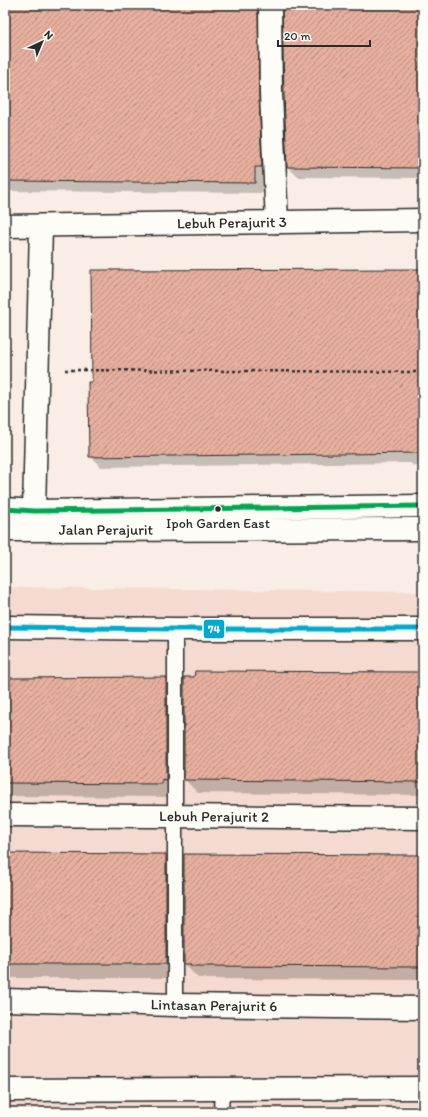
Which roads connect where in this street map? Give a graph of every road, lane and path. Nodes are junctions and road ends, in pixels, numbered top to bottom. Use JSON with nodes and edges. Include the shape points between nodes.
{"nodes":[{"id":1,"x":270,"y":5,"type":"edge"},
{"id":2,"x":423,"y":220,"type":"edge"},
{"id":3,"x":277,"y":222,"type":"junction"},
{"id":4,"x":5,"y":226,"type":"edge"},
{"id":5,"x":41,"y":227,"type":"junction"},
{"id":6,"x":38,"y":370,"type":"junction"},
{"id":7,"x":423,"y":372,"type":"edge"},
{"id":8,"x":423,"y":506,"type":"edge"},
{"id":9,"x":5,"y":509,"type":"edge"},
{"id":10,"x":34,"y":511,"type":"junction"},
{"id":11,"x":423,"y":529,"type":"edge"},
{"id":12,"x":5,"y":530,"type":"edge"},
{"id":13,"x":5,"y":627,"type":"edge"},
{"id":14,"x":175,"y":629,"type":"junction"},
{"id":15,"x":423,"y":629,"type":"edge"},
{"id":16,"x":5,"y":814,"type":"edge"},
{"id":17,"x":176,"y":817,"type":"junction"},
{"id":18,"x":423,"y":818,"type":"edge"},
{"id":19,"x":5,"y":1000,"type":"edge"},
{"id":20,"x":175,"y":1005,"type":"junction"},
{"id":21,"x":423,"y":1008,"type":"edge"},
{"id":22,"x":423,"y":1088,"type":"edge"},
{"id":23,"x":5,"y":1090,"type":"edge"},
{"id":24,"x":222,"y":1090,"type":"junction"},
{"id":25,"x":221,"y":1112,"type":"edge"}],
"edges":[{"from":1,"to":3,"type":"street"},
{"from":2,"to":3,"type":"street","name":"Lebuh Perajurit 3"},
{"from":3,"to":5,"type":"street","name":"Lebuh Perajurit 3"},
{"from":4,"to":5,"type":"street","name":"Lebuh Perajurit 3"},
{"from":5,"to":6,"type":"street"},
{"from":6,"to":7,"type":"path"},
{"from":6,"to":10,"type":"street"},
{"from":8,"to":10,"type":"street","name":"Jalan Perajurit"},
{"from":9,"to":10,"type":"street","name":"Jalan Perajurit"},
{"from":11,"to":12,"type":"street","name":"Jalan Perajurit"},
{"from":13,"to":14,"type":"street"},
{"from":14,"to":15,"type":"street"},
{"from":14,"to":17,"type":"lane"},
{"from":16,"to":17,"type":"street","name":"Lebuh Perajurit 2"},
{"from":17,"to":18,"type":"street","name":"Lebuh Perajurit 2"},
{"from":17,"to":20,"type":"lane"},
{"from":19,"to":20,"type":"street","name":"Lintasan Perajurit 6"},
{"from":20,"to":21,"type":"street","name":"Lintasan Perajurit 6"},
{"from":22,"to":24,"type":"street"},
{"from":23,"to":24,"type":"street"},
{"from":24,"to":25,"type":"lane"}]}
